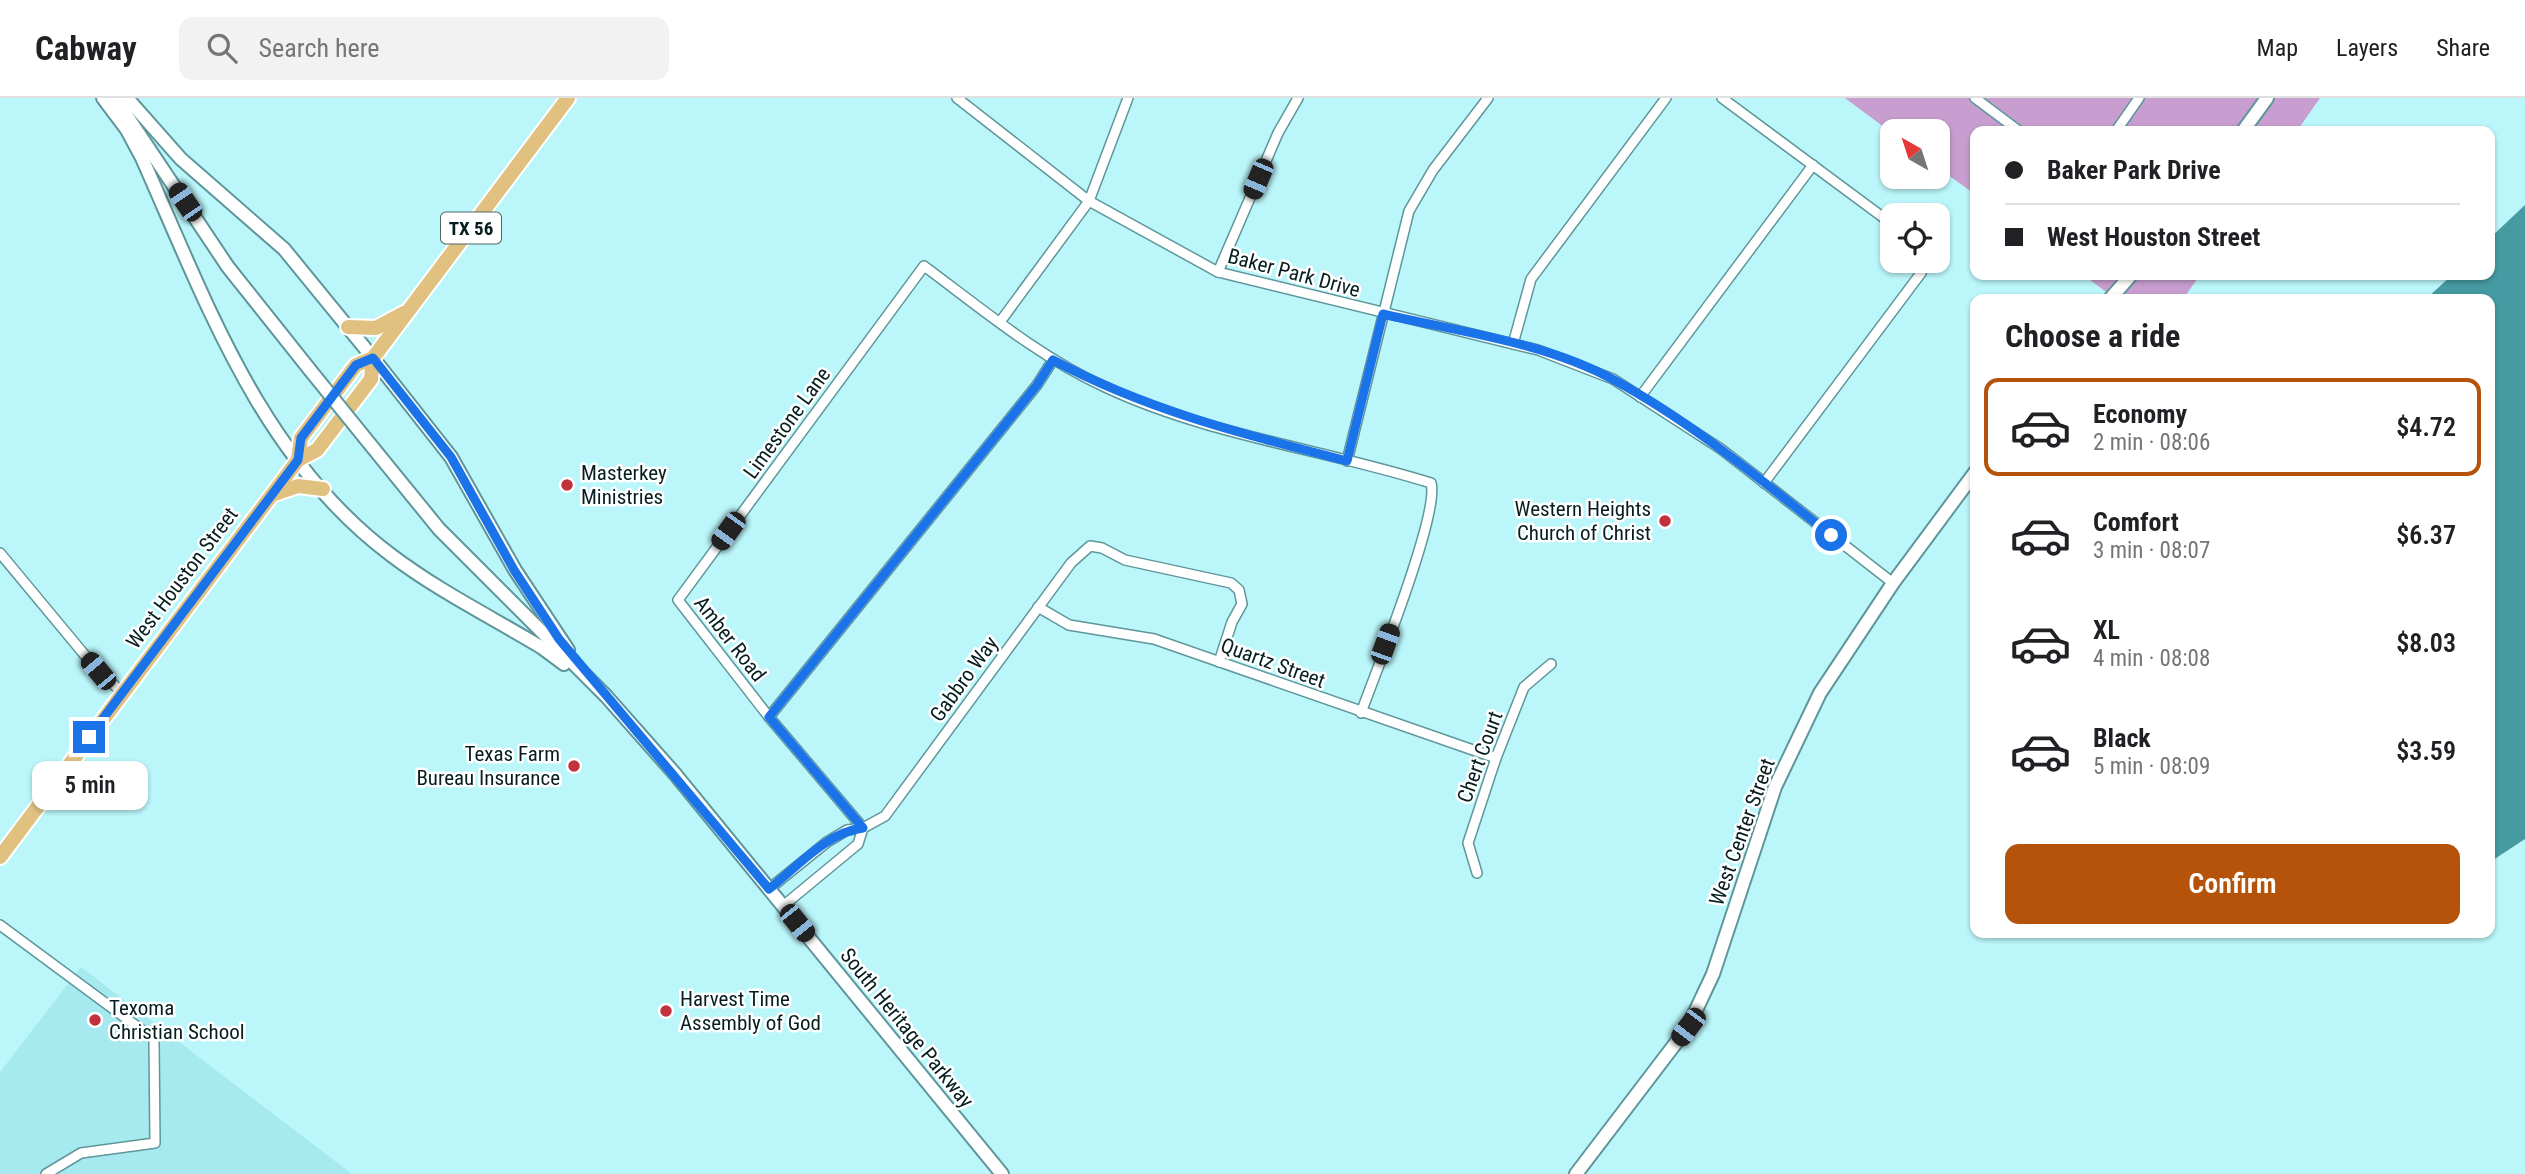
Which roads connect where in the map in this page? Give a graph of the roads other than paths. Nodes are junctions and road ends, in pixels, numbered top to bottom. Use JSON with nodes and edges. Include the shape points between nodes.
{"nodes":[{"id":1,"x":103,"y":98,"type":"edge"},
{"id":2,"x":115,"y":98,"type":"edge"},
{"id":3,"x":127,"y":98,"type":"edge"},
{"id":4,"x":568,"y":98,"type":"edge"},
{"id":5,"x":957,"y":98,"type":"edge"},
{"id":6,"x":1128,"y":98,"type":"edge"},
{"id":7,"x":1298,"y":98,"type":"edge"},
{"id":8,"x":1488,"y":98,"type":"edge"},
{"id":9,"x":1667,"y":98,"type":"edge"},
{"id":10,"x":1722,"y":98,"type":"edge"},
{"id":11,"x":1976,"y":98,"type":"edge"},
{"id":12,"x":2139,"y":98,"type":"edge"},
{"id":13,"x":2267,"y":98,"type":"edge"},
{"id":14,"x":2013,"y":126,"type":"edge"},
{"id":15,"x":2119,"y":126,"type":"edge"},
{"id":16,"x":2247,"y":126,"type":"edge"},
{"id":17,"x":1813,"y":165,"type":"junction"},
{"id":18,"x":1089,"y":201,"type":"junction"},
{"id":19,"x":1880,"y":215,"type":"edge"},
{"id":20,"x":1218,"y":272,"type":"junction"},
{"id":21,"x":1921,"y":273,"type":"edge"},
{"id":22,"x":2127,"y":280,"type":"edge"},
{"id":23,"x":2114,"y":294,"type":"edge"},
{"id":24,"x":408,"y":311,"type":"junction"},
{"id":25,"x":1383,"y":314,"type":"junction"},
{"id":26,"x":1000,"y":322,"type":"junction"},
{"id":27,"x":348,"y":327,"type":"junction"},
{"id":28,"x":1513,"y":344,"type":"junction"},
{"id":29,"x":373,"y":358,"type":"junction"},
{"id":30,"x":1053,"y":360,"type":"junction"},
{"id":31,"x":1640,"y":397,"type":"junction"},
{"id":32,"x":298,"y":460,"type":"junction"},
{"id":33,"x":1347,"y":461,"type":"junction"},
{"id":34,"x":1970,"y":479,"type":"edge"},
{"id":35,"x":1764,"y":483,"type":"junction"},
{"id":36,"x":323,"y":489,"type":"junction"},
{"id":37,"x":272,"y":495,"type":"junction"},
{"id":38,"x":0,"y":553,"type":"edge"},
{"id":39,"x":1893,"y":583,"type":"junction"},
{"id":40,"x":678,"y":600,"type":"joint"},
{"id":41,"x":1038,"y":607,"type":"junction"},
{"id":42,"x":1219,"y":662,"type":"junction"},
{"id":43,"x":1551,"y":664,"type":"dead end"},
{"id":44,"x":122,"y":692,"type":"junction"},
{"id":45,"x":606,"y":696,"type":"junction"},
{"id":46,"x":1361,"y":713,"type":"junction"},
{"id":47,"x":769,"y":717,"type":"junction"},
{"id":48,"x":1496,"y":758,"type":"junction"},
{"id":49,"x":863,"y":828,"type":"junction"},
{"id":50,"x":0,"y":857,"type":"edge"},
{"id":51,"x":1477,"y":873,"type":"dead end"},
{"id":52,"x":769,"y":889,"type":"junction"},
{"id":53,"x":783,"y":906,"type":"junction"},
{"id":54,"x":0,"y":925,"type":"edge"},
{"id":55,"x":46,"y":1174,"type":"edge"},
{"id":56,"x":1002,"y":1174,"type":"edge"},
{"id":57,"x":1576,"y":1174,"type":"edge"}],
"edges":[{"from":1,"to":32,"type":"main road","via":[[142,158],[244,384]]},
{"from":2,"to":45,"type":"main road","name":"South Heritage Parkway","bridge":true,"via":[[228,268],[439,529]]},
{"from":3,"to":27,"type":"main road","via":[[181,159],[284,249]]},
{"from":4,"to":24,"type":"main road","name":"West Houston Street","number":"TX 56"},
{"from":5,"to":18,"type":"street","name":"Baker Park Drive"},
{"from":6,"to":18,"type":"street"},
{"from":7,"to":20,"type":"street","via":[[1278,133]]},
{"from":8,"to":25,"type":"street","via":[[1433,170],[1409,211]]},
{"from":9,"to":28,"type":"street","via":[[1531,279]]},
{"from":10,"to":17,"type":"street"},
{"from":11,"to":14,"type":"street"},
{"from":12,"to":15,"type":"street"},
{"from":13,"to":16,"type":"main road"},
{"from":17,"to":19,"type":"street"},
{"from":17,"to":31,"type":"street"},
{"from":18,"to":20,"type":"street","name":"Baker Park Drive"},
{"from":18,"to":26,"type":"street"},
{"from":20,"to":25,"type":"street","name":"Baker Park Drive"},
{"from":21,"to":35,"type":"street"},
{"from":22,"to":23,"type":"main road"},
{"from":24,"to":27,"type":"main road","via":[[376,328]]},
{"from":24,"to":29,"type":"main road","name":"West Houston Street","number":"TX 56"},
{"from":25,"to":28,"type":"street","name":"Baker Park Drive"},
{"from":25,"to":33,"type":"street"},
{"from":26,"to":30,"type":"street"},
{"from":26,"to":40,"type":"street","name":"Limestone Lane","via":[[924,266]]},
{"from":27,"to":29,"type":"main road"},
{"from":28,"to":31,"type":"street","name":"Baker Park Drive","via":[[1613,379]]},
{"from":29,"to":32,"type":"main road","name":"West Houston Street","number":"TX 56","via":[[371,379],[317,450]]},
{"from":29,"to":32,"type":"main road","name":"West Houston Street","number":"TX 56","via":[[356,365],[301,438]]},
{"from":29,"to":45,"type":"main road","via":[[451,457],[537,606]]},
{"from":30,"to":33,"type":"street","via":[[1152,406]]},
{"from":30,"to":47,"type":"street"},
{"from":31,"to":35,"type":"street","name":"Baker Park Drive"},
{"from":32,"to":36,"type":"main road"},
{"from":32,"to":37,"type":"main road","name":"West Houston Street","number":"TX 56"},
{"from":33,"to":46,"type":"street","via":[[1431,483],[1434,493]]},
{"from":34,"to":39,"type":"main road","name":"West Center Street"},
{"from":35,"to":39,"type":"street","name":"Baker Park Drive"},
{"from":36,"to":37,"type":"main road","via":[[298,486]]},
{"from":36,"to":45,"type":"main road","via":[[390,554],[541,647]]},
{"from":37,"to":44,"type":"main road","name":"West Houston Street","number":"TX 56"},
{"from":38,"to":44,"type":"street","via":[[98,671]]},
{"from":39,"to":57,"type":"main road","name":"West Center Street","via":[[1820,693],[1775,787],[1713,974],[1688,1027]]},
{"from":40,"to":47,"type":"street","name":"Amber Road"},
{"from":41,"to":42,"type":"street","name":"Quartz Street","via":[[1069,625],[1154,639]]},
{"from":41,"to":42,"type":"street","name":"Gabbro Way","via":[[1071,563],[1090,547],[1125,560],[1231,583],[1239,590],[1242,604]]},
{"from":41,"to":49,"type":"street","name":"Gabbro Way","via":[[885,816]]},
{"from":42,"to":46,"type":"street","name":"Quartz Street"},
{"from":43,"to":48,"type":"street","name":"Chert Court","via":[[1524,687]]},
{"from":44,"to":50,"type":"main road","name":"West Houston Street","number":"TX 56"},
{"from":45,"to":52,"type":"main road","name":"South Heritage Parkway"},
{"from":46,"to":48,"type":"street","name":"Quartz Street"},
{"from":47,"to":49,"type":"street","name":"Amber Road"},
{"from":48,"to":51,"type":"street","name":"Chert Court","via":[[1468,843]]},
{"from":49,"to":52,"type":"street","name":"Gabbro Way","via":[[847,830],[827,842]]},
{"from":49,"to":53,"type":"street","name":"Gabbro Way","via":[[858,844]]},
{"from":52,"to":53,"type":"main road","name":"South Heritage Parkway"},
{"from":53,"to":56,"type":"main road","name":"South Heritage Parkway"},
{"from":54,"to":55,"type":"street","via":[[154,1040],[155,1143],[81,1153]]}]}
